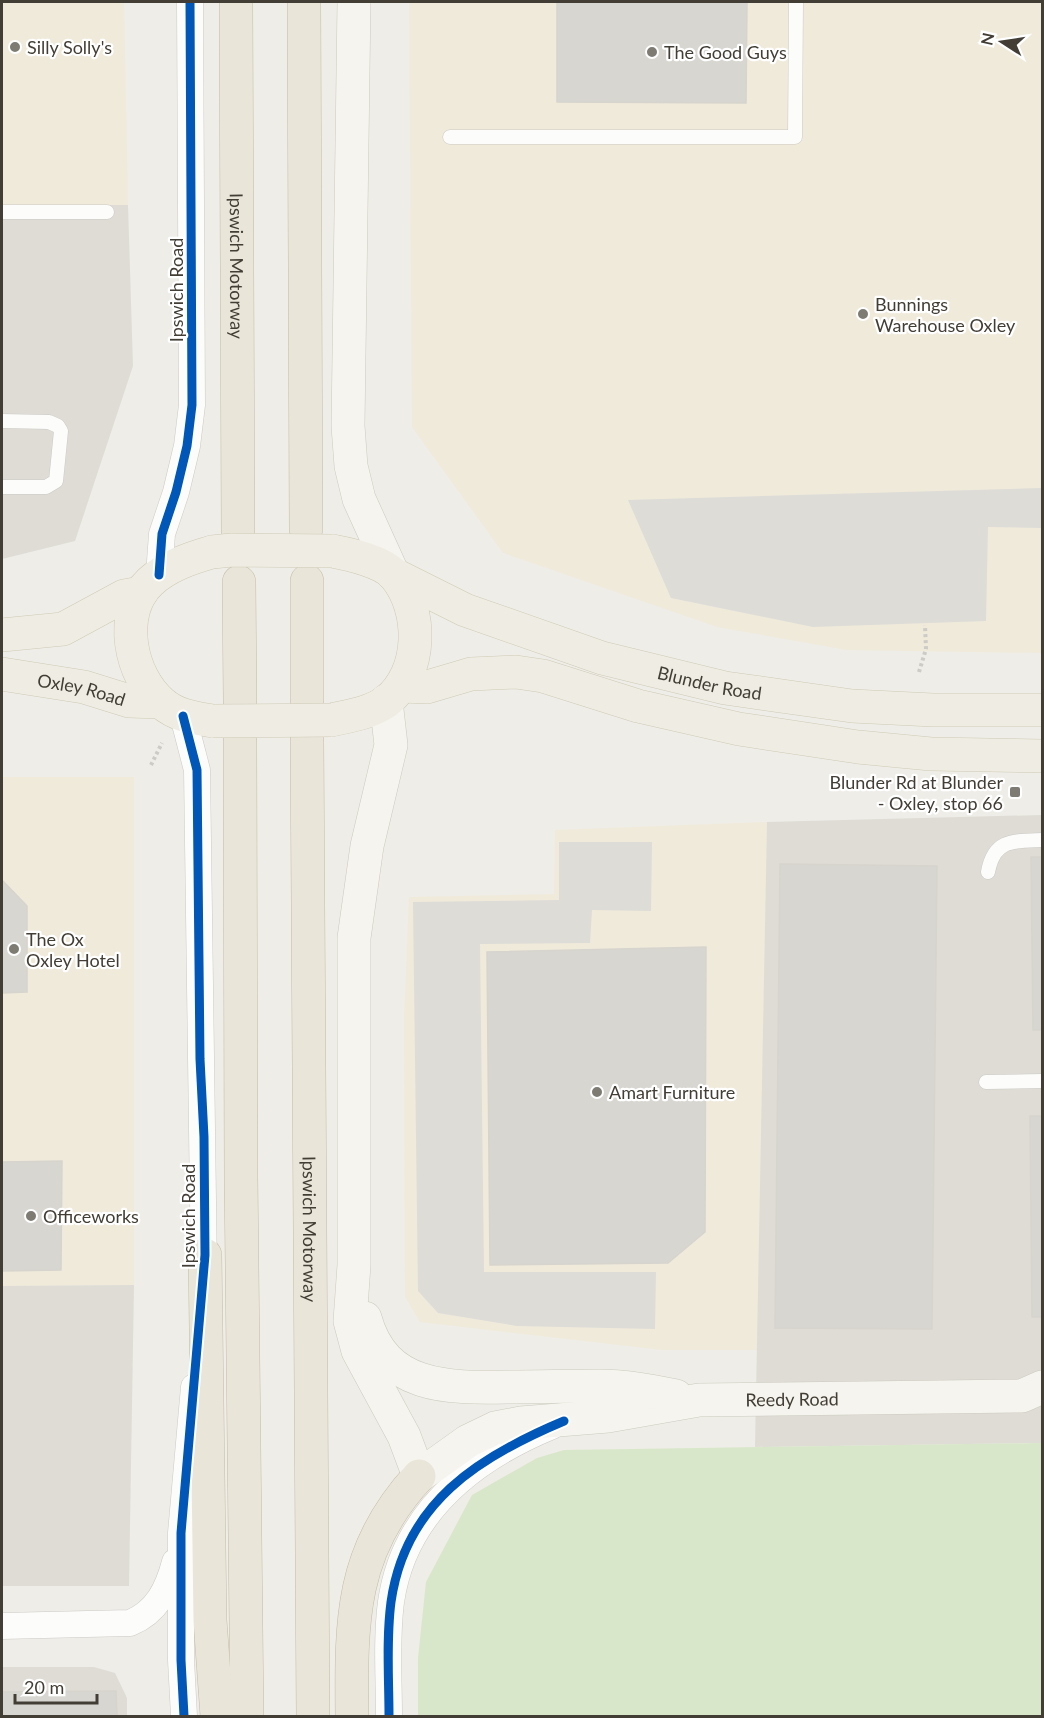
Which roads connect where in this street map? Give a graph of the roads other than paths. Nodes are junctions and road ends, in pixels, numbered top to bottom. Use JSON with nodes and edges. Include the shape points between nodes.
{"nodes":[{"id":1,"x":190,"y":2,"type":"edge"},
{"id":2,"x":236,"y":2,"type":"edge"},
{"id":3,"x":304,"y":2,"type":"edge"},
{"id":4,"x":354,"y":2,"type":"edge"},
{"id":5,"x":796,"y":2,"type":"edge"},
{"id":6,"x":450,"y":137,"type":"dead end"},
{"id":7,"x":2,"y":212,"type":"edge"},
{"id":8,"x":107,"y":212,"type":"dead end"},
{"id":9,"x":2,"y":421,"type":"edge"},
{"id":10,"x":2,"y":487,"type":"edge"},
{"id":11,"x":306,"y":529,"type":"dead end"},
{"id":12,"x":238,"y":530,"type":"dead end"},
{"id":13,"x":394,"y":575,"type":"junction"},
{"id":14,"x":239,"y":582,"type":"dead end"},
{"id":15,"x":307,"y":582,"type":"dead end"},
{"id":16,"x":150,"y":584,"type":"junction"},
{"id":17,"x":2,"y":635,"type":"edge"},
{"id":18,"x":2,"y":674,"type":"edge"},
{"id":19,"x":393,"y":694,"type":"junction"},
{"id":20,"x":240,"y":700,"type":"dead end"},
{"id":21,"x":319,"y":710,"type":"junction"},
{"id":22,"x":1042,"y":710,"type":"edge"},
{"id":23,"x":185,"y":713,"type":"junction"},
{"id":24,"x":307,"y":741,"type":"dead end"},
{"id":25,"x":240,"y":742,"type":"dead end"},
{"id":26,"x":1042,"y":756,"type":"edge"},
{"id":27,"x":1042,"y":840,"type":"edge"},
{"id":28,"x":988,"y":872,"type":"dead end"},
{"id":29,"x":1042,"y":1081,"type":"edge"},
{"id":30,"x":986,"y":1082,"type":"dead end"},
{"id":31,"x":205,"y":1255,"type":"junction"},
{"id":32,"x":354,"y":1265,"type":"junction"},
{"id":33,"x":1036,"y":1397,"type":"edge"},
{"id":34,"x":699,"y":1400,"type":"junction"},
{"id":35,"x":564,"y":1421,"type":"junction"},
{"id":36,"x":419,"y":1476,"type":"junction"},
{"id":37,"x":428,"y":1510,"type":"junction"},
{"id":38,"x":181,"y":1533,"type":"junction"},
{"id":39,"x":2,"y":1626,"type":"edge"},
{"id":40,"x":184,"y":1716,"type":"edge"},
{"id":41,"x":217,"y":1716,"type":"edge"},
{"id":42,"x":248,"y":1716,"type":"edge"},
{"id":43,"x":313,"y":1716,"type":"edge"},
{"id":44,"x":352,"y":1716,"type":"edge"},
{"id":45,"x":389,"y":1716,"type":"edge"}],
"edges":[{"from":1,"to":16,"type":"street","name":"Ipswich Road","via":[[192,405],[177,492]]},
{"from":2,"to":12,"type":"highway","name":"Ipswich Motorway"},
{"from":3,"to":11,"type":"highway"},
{"from":4,"to":13,"type":"main road","via":[[348,426],[351,466],[369,527]]},
{"from":5,"to":6,"type":"lane","via":[[795,136]]},
{"from":7,"to":8,"type":"lane"},
{"from":9,"to":10,"type":"lane","via":[[49,422],[61,431],[56,481],[46,487]]},
{"from":13,"to":16,"type":"main road","name":"Blunder Road","bridge":true,"via":[[362,558],[332,551],[232,550],[191,558]]},
{"from":13,"to":19,"type":"main road","via":[[416,626],[413,655]]},
{"from":13,"to":22,"type":"main road","name":"Blunder Road","via":[[465,610],[602,658],[725,688],[852,706]]},
{"from":14,"to":20,"type":"highway"},
{"from":15,"to":21,"type":"highway"},
{"from":16,"to":17,"type":"main road","via":[[63,629]]},
{"from":16,"to":23,"type":"main road","via":[[133,618],[131,648],[144,684]]},
{"from":18,"to":23,"type":"main road","name":"Oxley Road","via":[[84,687]]},
{"from":19,"to":21,"type":"main road","name":"Oxley Road","via":[[352,716]]},
{"from":19,"to":26,"type":"main road","name":"Blunder Road","via":[[471,674],[516,672],[543,676],[638,706],[761,732],[890,750]]},
{"from":19,"to":32,"type":"main road","via":[[391,745],[367,846],[354,938]]},
{"from":21,"to":23,"type":"main road","name":"Oxley Road","bridge":true},
{"from":23,"to":31,"type":"street","name":"Ipswich Road","via":[[197,770]]},
{"from":24,"to":43,"type":"highway","name":"Ipswich Motorway"},
{"from":25,"to":42,"type":"highway"},
{"from":27,"to":28,"type":"lane","via":[[1002,844],[991,855]]},
{"from":29,"to":30,"type":"lane"},
{"from":31,"to":38,"type":"street","name":"Ipswich Road"},
{"from":31,"to":41,"type":"highway","via":[[210,1620]]},
{"from":32,"to":34,"type":"main road","via":[[363,1311],[374,1341],[395,1365],[423,1382],[458,1388],[602,1386]]},
{"from":32,"to":36,"type":"main road","via":[[350,1314],[355,1344],[404,1436]]},
{"from":33,"to":34,"type":"main road","name":"Reedy Road"},
{"from":34,"to":35,"type":"main road","name":"Reedy Road"},
{"from":35,"to":36,"type":"main road","name":"Reedy Road","via":[[495,1428],[457,1448]]},
{"from":35,"to":37,"type":"street","name":"Reedy Road","via":[[482,1462]]},
{"from":36,"to":37,"type":"street"},
{"from":36,"to":44,"type":"highway","via":[[379,1531],[360,1576],[351,1642]]},
{"from":37,"to":45,"type":"street","via":[[406,1549],[393,1594]]},
{"from":38,"to":39,"type":"street","via":[[172,1575],[152,1611],[130,1623]]},
{"from":38,"to":40,"type":"street","name":"Ipswich Road"}]}
